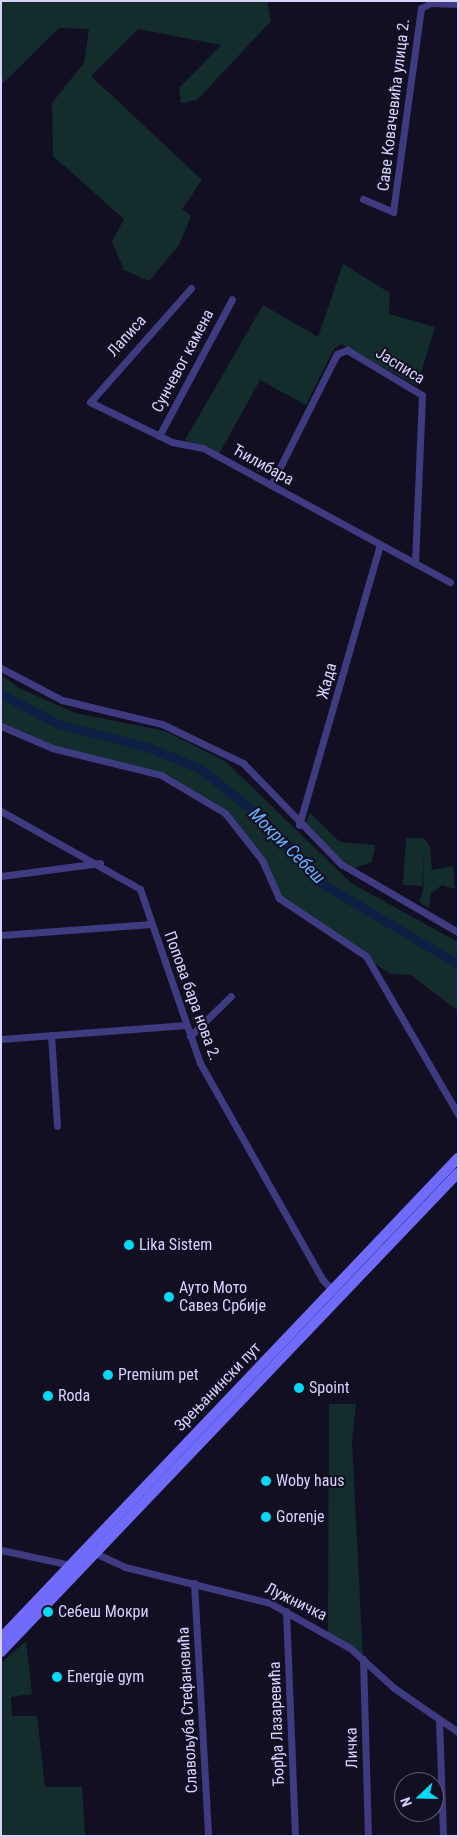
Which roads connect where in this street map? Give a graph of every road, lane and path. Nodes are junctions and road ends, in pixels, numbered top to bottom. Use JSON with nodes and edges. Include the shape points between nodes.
{"nodes":[{"id":1,"x":458,"y":4,"type":"edge"},
{"id":2,"x":364,"y":199,"type":"dead end"},
{"id":3,"x":191,"y":288,"type":"dead end"},
{"id":4,"x":232,"y":299,"type":"dead end"},
{"id":5,"x":93,"y":405,"type":"joint"},
{"id":6,"x":159,"y":436,"type":"junction"},
{"id":7,"x":271,"y":485,"type":"junction"},
{"id":8,"x":380,"y":544,"type":"junction"},
{"id":9,"x":415,"y":563,"type":"junction"},
{"id":10,"x":450,"y":582,"type":"dead end"},
{"id":11,"x":1,"y":668,"type":"edge"},
{"id":12,"x":1,"y":726,"type":"edge"},
{"id":13,"x":1,"y":812,"type":"edge"},
{"id":14,"x":300,"y":825,"type":"junction"},
{"id":15,"x":100,"y":864,"type":"junction"},
{"id":16,"x":1,"y":876,"type":"edge"},
{"id":17,"x":152,"y":924,"type":"junction"},
{"id":18,"x":458,"y":932,"type":"edge"},
{"id":19,"x":1,"y":934,"type":"edge"},
{"id":20,"x":231,"y":996,"type":"dead end"},
{"id":21,"x":186,"y":1025,"type":"junction"},
{"id":22,"x":51,"y":1035,"type":"junction"},
{"id":23,"x":190,"y":1036,"type":"junction"},
{"id":24,"x":1,"y":1039,"type":"edge"},
{"id":25,"x":458,"y":1114,"type":"edge"},
{"id":26,"x":57,"y":1126,"type":"dead end"},
{"id":27,"x":458,"y":1158,"type":"edge"},
{"id":28,"x":457,"y":1175,"type":"edge"},
{"id":29,"x":335,"y":1293,"type":"junction"},
{"id":30,"x":1,"y":1550,"type":"edge"},
{"id":31,"x":95,"y":1553,"type":"junction"},
{"id":32,"x":70,"y":1565,"type":"junction"},
{"id":33,"x":194,"y":1583,"type":"junction"},
{"id":34,"x":286,"y":1611,"type":"junction"},
{"id":35,"x":1,"y":1638,"type":"edge"},
{"id":36,"x":1,"y":1652,"type":"edge"},
{"id":37,"x":363,"y":1659,"type":"junction"},
{"id":38,"x":439,"y":1720,"type":"junction"},
{"id":39,"x":458,"y":1732,"type":"edge"},
{"id":40,"x":208,"y":1836,"type":"edge"},
{"id":41,"x":295,"y":1836,"type":"edge"},
{"id":42,"x":368,"y":1836,"type":"edge"},
{"id":43,"x":443,"y":1836,"type":"edge"}],
"edges":[{"from":1,"to":2,"type":"street","name":"Саве Ковачевића улица 2.","via":[[431,3],[421,8],[393,212]]},
{"from":3,"to":5,"type":"street","name":"Лаписа","via":[[92,395]]},
{"from":4,"to":6,"type":"street","name":"Сунчевог камена"},
{"from":5,"to":6,"type":"street","name":"Ћилибара"},
{"from":6,"to":7,"type":"street","name":"Ћилибара","via":[[196,445]]},
{"from":7,"to":8,"type":"street","name":"Ћилибара"},
{"from":7,"to":9,"type":"street","name":"Јасписа","via":[[338,354],[347,350],[422,395]]},
{"from":8,"to":9,"type":"street","name":"Ћилибара"},
{"from":8,"to":14,"type":"street","name":"Жада"},
{"from":9,"to":10,"type":"street"},
{"from":11,"to":14,"type":"street","via":[[62,700],[134,715],[228,754],[263,780]]},
{"from":12,"to":25,"type":"street","via":[[52,748],[161,775],[224,813],[262,860],[279,898],[366,956]]},
{"from":13,"to":15,"type":"street","name":"Попова бара нова 2."},
{"from":14,"to":18,"type":"street","via":[[347,868]]},
{"from":15,"to":16,"type":"street"},
{"from":15,"to":17,"type":"street","name":"Попова бара нова 2.","via":[[136,885]]},
{"from":17,"to":19,"type":"street"},
{"from":17,"to":21,"type":"street","name":"Попова бара нова 2."},
{"from":20,"to":23,"type":"street"},
{"from":21,"to":22,"type":"street"},
{"from":21,"to":23,"type":"street","name":"Попова бара нова 2."},
{"from":22,"to":24,"type":"street"},
{"from":22,"to":26,"type":"street"},
{"from":23,"to":29,"type":"street","name":"Попова бара нова 2.","via":[[206,1073]]},
{"from":27,"to":29,"type":"main road","name":"Зрењанински пут"},
{"from":28,"to":29,"type":"main road","name":"Зрењанински пут"},
{"from":29,"to":31,"type":"main road","name":"Зрењанински пут"},
{"from":29,"to":32,"type":"main road","name":"Зрењанински пут"},
{"from":30,"to":32,"type":"street"},
{"from":31,"to":33,"type":"street","name":"Лужничка","via":[[114,1564]]},
{"from":31,"to":36,"type":"main road","name":"Зрењанински пут"},
{"from":32,"to":35,"type":"main road","name":"Зрењанински пут"},
{"from":33,"to":34,"type":"street","name":"Лужничка","via":[[250,1595]]},
{"from":33,"to":40,"type":"street","name":"Славољуба Стефановића"},
{"from":34,"to":37,"type":"street","name":"Лужничка"},
{"from":34,"to":41,"type":"street","name":"Ђорђа Лазаревића"},
{"from":37,"to":38,"type":"street","name":"Лужничка"},
{"from":37,"to":42,"type":"street","name":"Личка"},
{"from":38,"to":39,"type":"street","name":"Лужничка"},
{"from":38,"to":43,"type":"street"}]}
